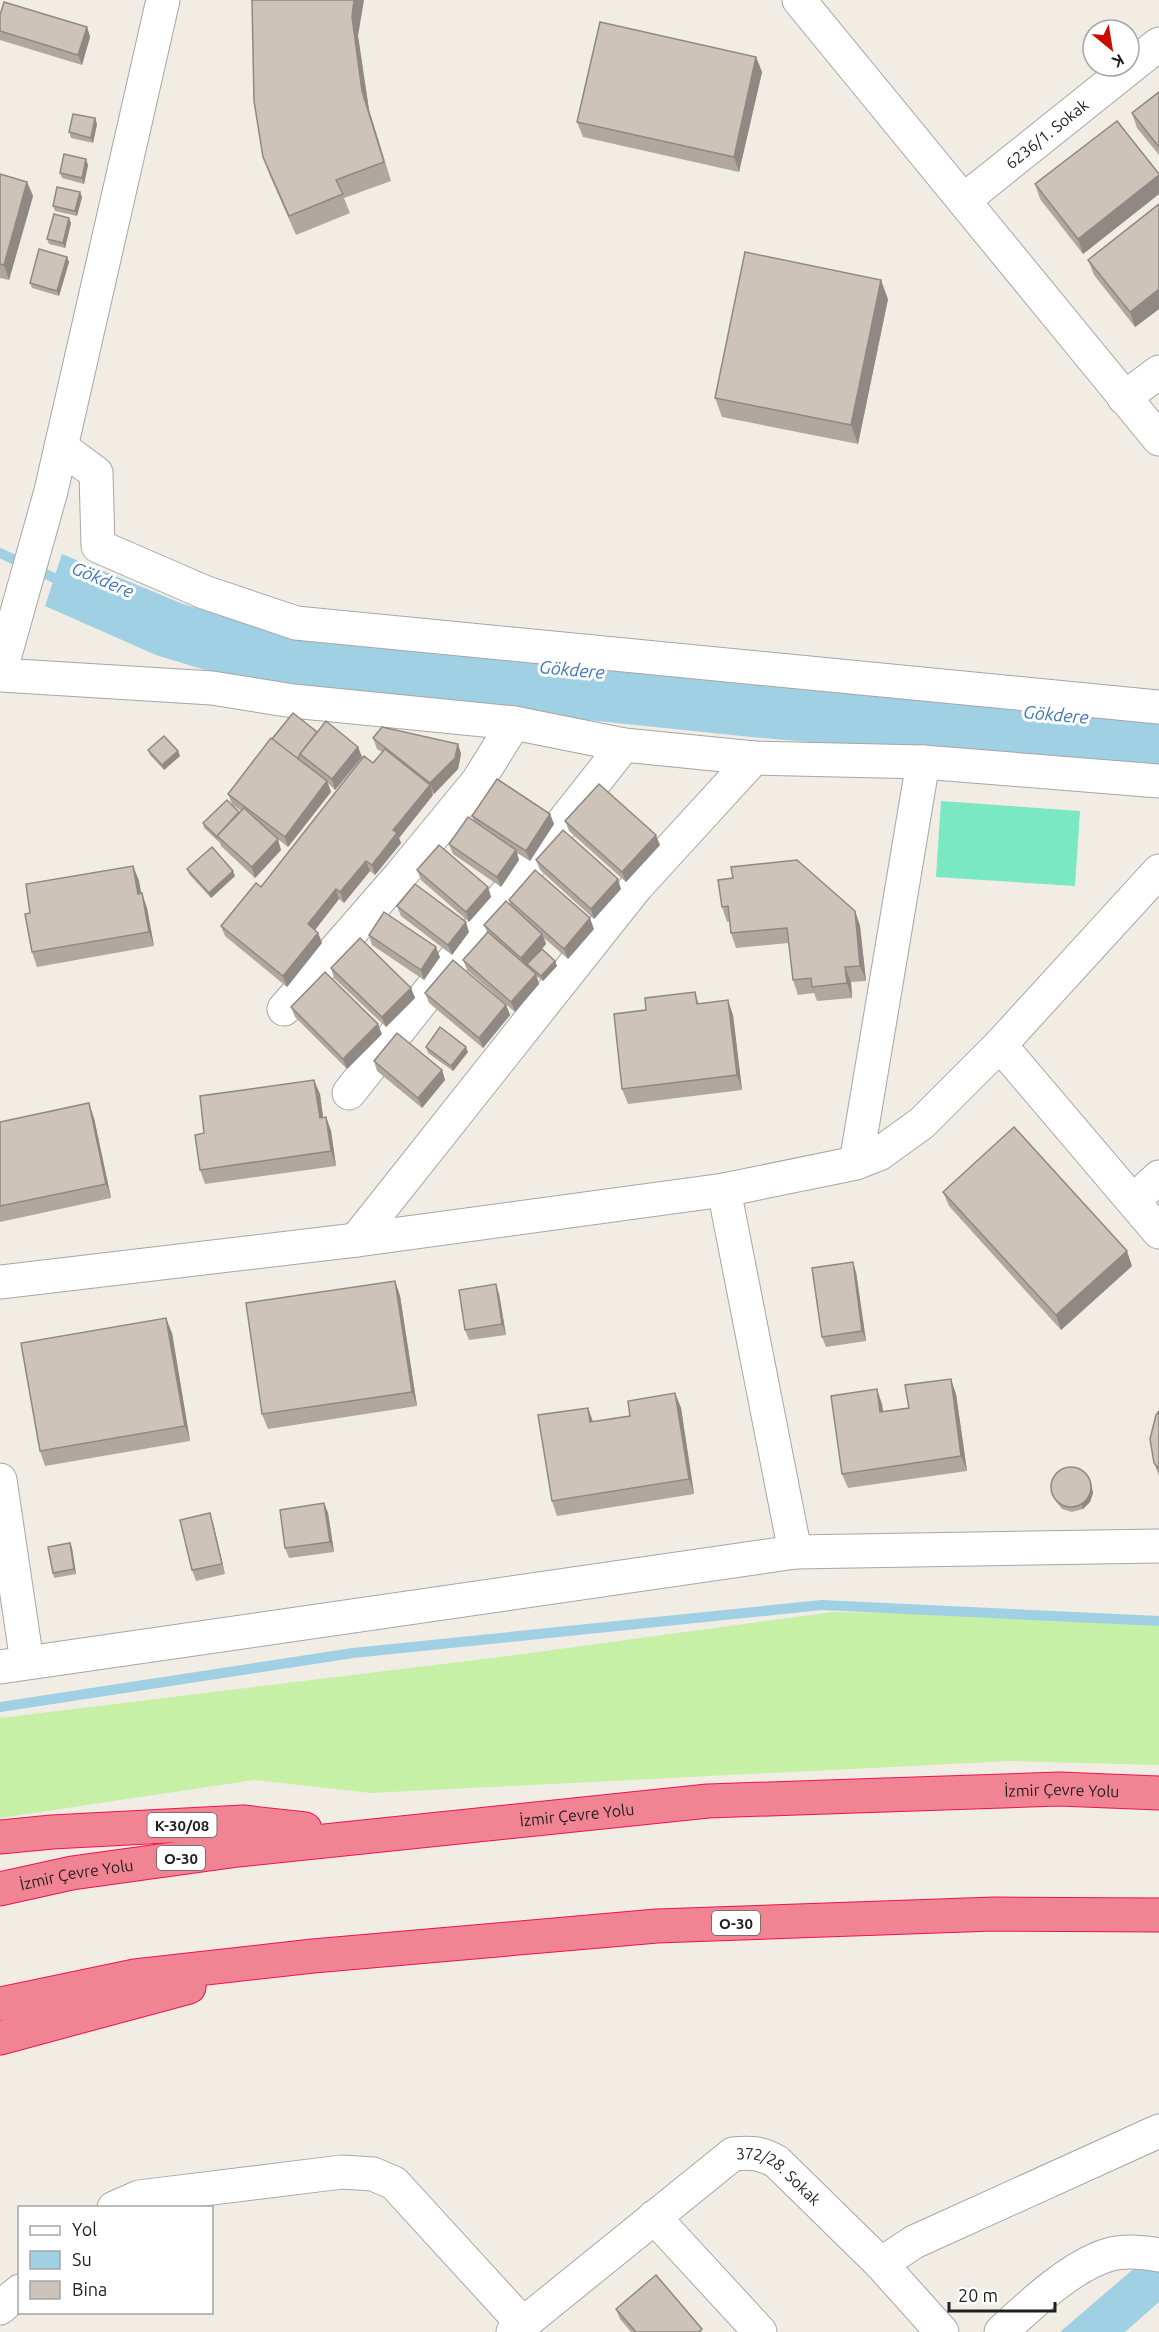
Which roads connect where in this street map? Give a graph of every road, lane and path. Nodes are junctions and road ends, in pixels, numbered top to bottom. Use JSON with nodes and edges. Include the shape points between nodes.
{"nodes":[{"id":1,"x":163,"y":0,"type":"edge"},
{"id":2,"x":799,"y":0,"type":"edge"},
{"id":3,"x":1159,"y":44,"type":"edge"},
{"id":4,"x":964,"y":200,"type":"junction"},
{"id":5,"x":1159,"y":372,"type":"edge"},
{"id":6,"x":1124,"y":398,"type":"junction"},
{"id":7,"x":1159,"y":440,"type":"edge"},
{"id":8,"x":61,"y":447,"type":"junction"},
{"id":9,"x":0,"y":674,"type":"edge"},
{"id":10,"x":1159,"y":707,"type":"edge"},
{"id":11,"x":514,"y":723,"type":"junction"},
{"id":12,"x":624,"y":745,"type":"junction"},
{"id":13,"x":754,"y":758,"type":"junction"},
{"id":14,"x":923,"y":762,"type":"junction"},
{"id":15,"x":1159,"y":781,"type":"edge"},
{"id":16,"x":1159,"y":871,"type":"edge"},
{"id":17,"x":284,"y":1009,"type":"dead end"},
{"id":18,"x":1000,"y":1045,"type":"junction"},
{"id":19,"x":348,"y":1093,"type":"dead end"},
{"id":20,"x":856,"y":1163,"type":"junction"},
{"id":21,"x":1159,"y":1177,"type":"edge"},
{"id":22,"x":724,"y":1190,"type":"junction"},
{"id":23,"x":1133,"y":1201,"type":"junction"},
{"id":24,"x":1159,"y":1232,"type":"edge"},
{"id":25,"x":356,"y":1240,"type":"junction"},
{"id":26,"x":0,"y":1282,"type":"edge"},
{"id":27,"x":0,"y":1480,"type":"edge"},
{"id":28,"x":1159,"y":1546,"type":"edge"},
{"id":29,"x":795,"y":1552,"type":"junction"},
{"id":30,"x":13,"y":1664,"type":"edge"},
{"id":31,"x":1159,"y":1793,"type":"edge"},
{"id":32,"x":363,"y":1836,"type":"junction"},
{"id":33,"x":0,"y":1837,"type":"edge"},
{"id":34,"x":0,"y":1889,"type":"edge"},
{"id":35,"x":1159,"y":1915,"type":"edge"},
{"id":36,"x":313,"y":1956,"type":"junction"},
{"id":37,"x":0,"y":2004,"type":"edge"},
{"id":38,"x":0,"y":2038,"type":"edge"},
{"id":39,"x":1159,"y":2131,"type":"edge"},
{"id":40,"x":119,"y":2206,"type":"edge"},
{"id":41,"x":654,"y":2217,"type":"junction"},
{"id":42,"x":1150,"y":2253,"type":"edge"},
{"id":43,"x":881,"y":2264,"type":"junction"},
{"id":44,"x":18,"y":2293,"type":"edge"},
{"id":45,"x":0,"y":2308,"type":"edge"},
{"id":46,"x":518,"y":2328,"type":"edge"},
{"id":47,"x":760,"y":2332,"type":"edge"},
{"id":48,"x":942,"y":2332,"type":"edge"},
{"id":49,"x":1001,"y":2332,"type":"edge"}],
"edges":[{"from":1,"to":8,"type":"street"},
{"from":2,"to":4,"type":"street"},
{"from":3,"to":4,"type":"street","name":"6236/1. Sokak"},
{"from":4,"to":6,"type":"street"},
{"from":5,"to":6,"type":"street"},
{"from":6,"to":7,"type":"street"},
{"from":8,"to":9,"type":"street"},
{"from":8,"to":10,"type":"street","via":[[96,473],[98,546],[204,592],[296,623]]},
{"from":9,"to":11,"type":"street","via":[[212,688],[293,701]]},
{"from":11,"to":12,"type":"street"},
{"from":11,"to":17,"type":"street","via":[[478,781]]},
{"from":12,"to":13,"type":"street"},
{"from":12,"to":19,"type":"street"},
{"from":13,"to":14,"type":"street"},
{"from":13,"to":25,"type":"street","via":[[636,887]]},
{"from":14,"to":15,"type":"street"},
{"from":14,"to":20,"type":"street"},
{"from":16,"to":18,"type":"street"},
{"from":18,"to":20,"type":"street","via":[[922,1123],[879,1154]]},
{"from":18,"to":23,"type":"street"},
{"from":20,"to":22,"type":"street"},
{"from":21,"to":23,"type":"street"},
{"from":22,"to":25,"type":"street"},
{"from":22,"to":29,"type":"street"},
{"from":23,"to":24,"type":"street"},
{"from":25,"to":26,"type":"street"},
{"from":27,"to":30,"type":"street"},
{"from":28,"to":29,"type":"street"},
{"from":29,"to":30,"type":"street"},
{"from":31,"to":32,"type":"highway","name":"İzmir Çevre Yolu","number":"O-30","via":[[1059,1790],[708,1801]]},
{"from":32,"to":33,"type":"highway","number":"K-30/08","via":[[243,1822]]},
{"from":32,"to":34,"type":"highway","name":"İzmir Çevre Yolu","number":"O-30","via":[[83,1871]]},
{"from":35,"to":36,"type":"highway","number":"O-30","via":[[994,1914],[657,1926]]},
{"from":36,"to":37,"type":"highway","number":"O-30","via":[[135,1976]]},
{"from":36,"to":38,"type":"highway"},
{"from":39,"to":43,"type":"street","via":[[914,2242]]},
{"from":40,"to":46,"type":"street","via":[[139,2197],[342,2172],[373,2174],[394,2183]]},
{"from":41,"to":43,"type":"street","name":"372/28. Sokak","via":[[733,2154],[764,2154],[777,2162]]},
{"from":41,"to":46,"type":"street","name":"372/28. Sokak"},
{"from":41,"to":47,"type":"street"},
{"from":42,"to":49,"type":"street","via":[[1108,2254],[1082,2267],[1049,2289]]},
{"from":43,"to":48,"type":"street","name":"372/28. Sokak"},
{"from":44,"to":45,"type":"street"}]}
